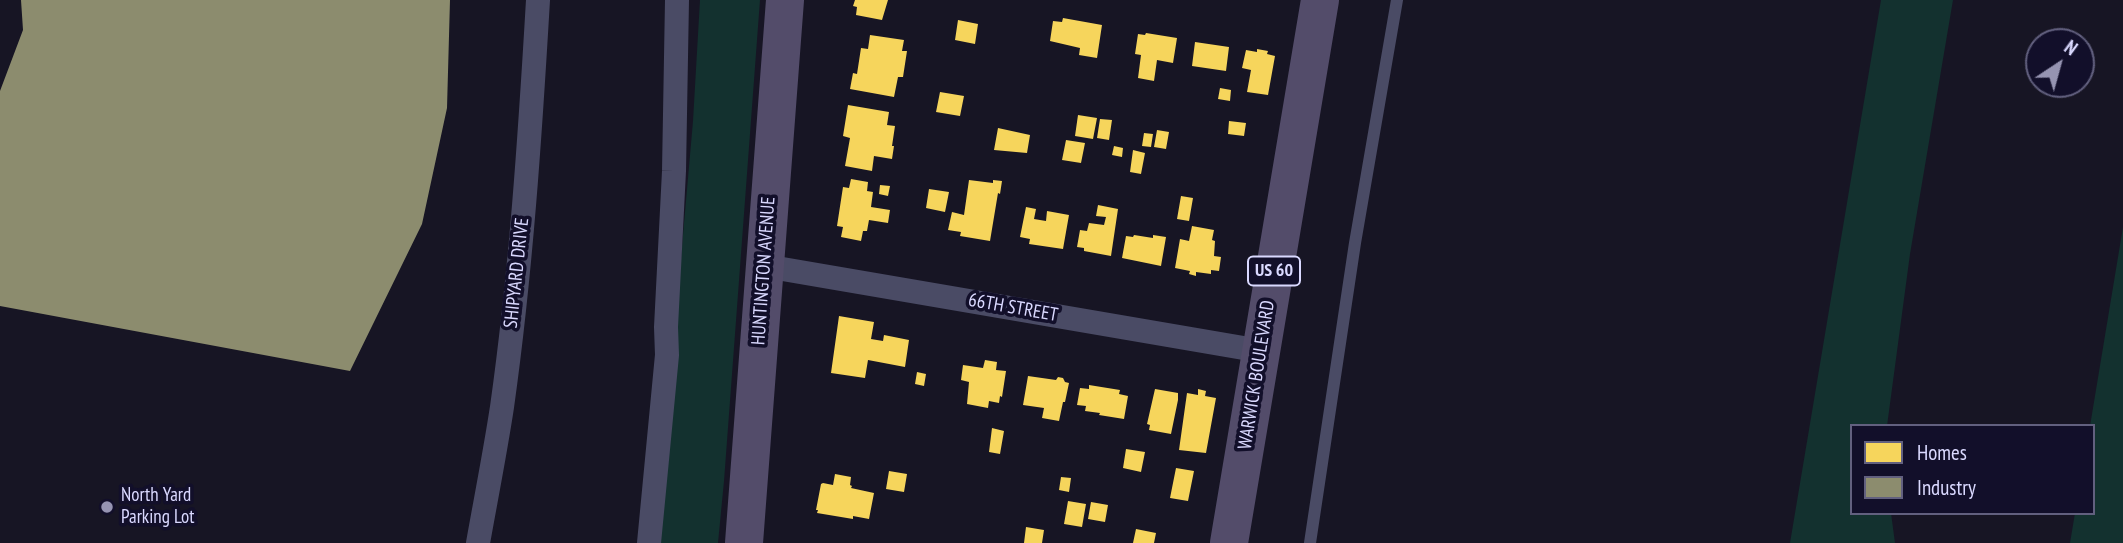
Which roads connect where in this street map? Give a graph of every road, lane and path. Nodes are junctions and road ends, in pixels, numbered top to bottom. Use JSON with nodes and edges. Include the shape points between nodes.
{"nodes":[{"id":1,"x":538,"y":0,"type":"edge"},
{"id":2,"x":677,"y":0,"type":"edge"},
{"id":3,"x":785,"y":0,"type":"edge"},
{"id":4,"x":1320,"y":0,"type":"edge"},
{"id":5,"x":1397,"y":0,"type":"edge"},
{"id":6,"x":765,"y":265,"type":"junction"},
{"id":7,"x":1261,"y":351,"type":"junction"},
{"id":8,"x":478,"y":543,"type":"edge"},
{"id":9,"x":649,"y":543,"type":"edge"},
{"id":10,"x":744,"y":543,"type":"edge"},
{"id":11,"x":1229,"y":543,"type":"edge"},
{"id":12,"x":1310,"y":543,"type":"edge"}],
"edges":[{"from":1,"to":8,"type":"street","name":"SHIPYARD DRIVE","via":[[515,296],[502,407]]},
{"from":2,"to":9,"type":"street","via":[[667,355]]},
{"from":3,"to":6,"type":"main road","name":"HUNTINGTON AVENUE"},
{"from":4,"to":7,"type":"main road","name":"WARWICK BOULEVARD","number":"US 60"},
{"from":5,"to":12,"type":"lane"},
{"from":6,"to":7,"type":"street","name":"66TH STREET"},
{"from":6,"to":10,"type":"main road","name":"HUNTINGTON AVENUE"},
{"from":7,"to":11,"type":"main road","name":"WARWICK BOULEVARD","number":"US 60"}]}
